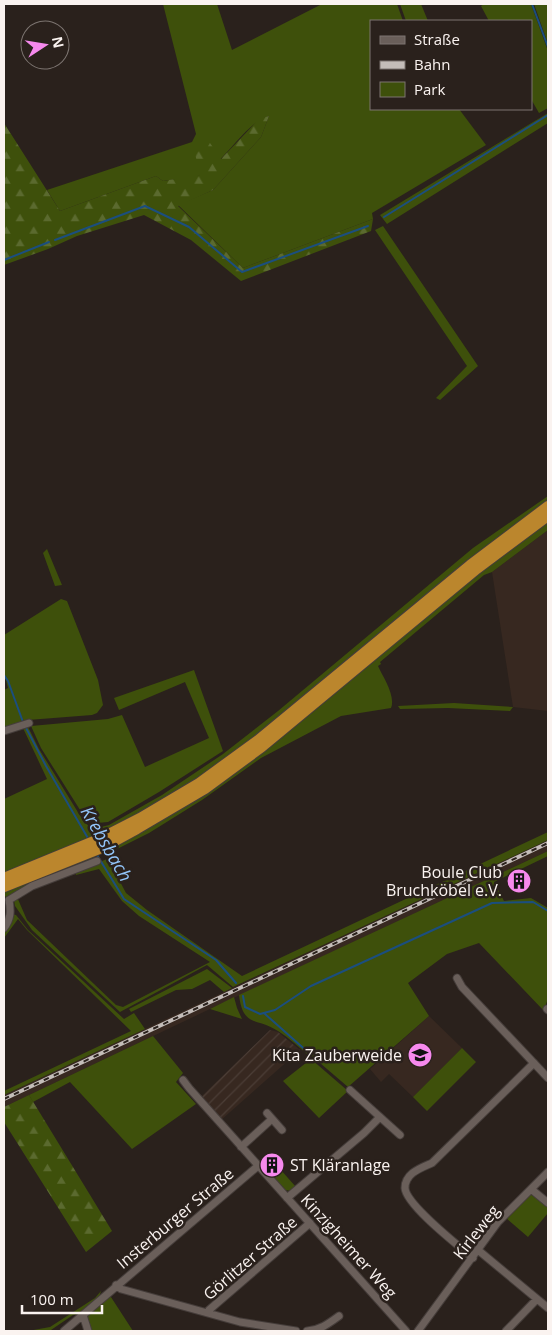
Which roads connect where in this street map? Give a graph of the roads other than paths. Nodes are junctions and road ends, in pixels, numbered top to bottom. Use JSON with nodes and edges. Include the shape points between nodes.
{"nodes":[{"id":1,"x":548,"y":506,"type":"edge"},
{"id":2,"x":548,"y":516,"type":"edge"},
{"id":3,"x":29,"y":723,"type":"dead end"},
{"id":4,"x":4,"y":731,"type":"edge"},
{"id":5,"x":102,"y":843,"type":"junction"},
{"id":6,"x":85,"y":850,"type":"junction"},
{"id":7,"x":97,"y":861,"type":"dead end"},
{"id":8,"x":4,"y":878,"type":"edge"},
{"id":9,"x":4,"y":887,"type":"edge"},
{"id":10,"x":6,"y":898,"type":"edge"},
{"id":11,"x":4,"y":928,"type":"edge"},
{"id":12,"x":457,"y":978,"type":"dead end"},
{"id":13,"x":534,"y":1063,"type":"junction"},
{"id":14,"x":548,"y":1078,"type":"edge"},
{"id":15,"x":183,"y":1080,"type":"dead end"},
{"id":16,"x":350,"y":1090,"type":"dead end"},
{"id":17,"x":380,"y":1117,"type":"junction"},
{"id":18,"x":282,"y":1130,"type":"dead end"},
{"id":19,"x":400,"y":1135,"type":"dead end"},
{"id":20,"x":241,"y":1146,"type":"junction"},
{"id":21,"x":258,"y":1166,"type":"junction"},
{"id":22,"x":548,"y":1172,"type":"edge"},
{"id":23,"x":531,"y":1189,"type":"junction"},
{"id":24,"x":287,"y":1198,"type":"junction"},
{"id":25,"x":548,"y":1203,"type":"edge"},
{"id":26,"x":310,"y":1223,"type":"junction"},
{"id":27,"x":478,"y":1250,"type":"junction"},
{"id":28,"x":473,"y":1258,"type":"junction"},
{"id":29,"x":116,"y":1285,"type":"junction"},
{"id":30,"x":537,"y":1299,"type":"junction"},
{"id":31,"x":548,"y":1308,"type":"edge"},
{"id":32,"x":208,"y":1314,"type":"junction"},
{"id":33,"x":83,"y":1315,"type":"junction"},
{"id":34,"x":339,"y":1316,"type":"dead end"},
{"id":35,"x":396,"y":1319,"type":"junction"},
{"id":36,"x":64,"y":1331,"type":"edge"},
{"id":37,"x":88,"y":1331,"type":"edge"},
{"id":38,"x":296,"y":1331,"type":"edge"},
{"id":39,"x":307,"y":1331,"type":"edge"},
{"id":40,"x":406,"y":1331,"type":"edge"},
{"id":41,"x":411,"y":1331,"type":"edge"},
{"id":42,"x":419,"y":1331,"type":"edge"},
{"id":43,"x":506,"y":1331,"type":"edge"}],
"edges":[{"from":1,"to":5,"type":"highway","via":[[470,565],[232,759]]},
{"from":2,"to":5,"type":"highway","via":[[470,575],[235,768],[182,803]]},
{"from":3,"to":4,"type":"street"},
{"from":5,"to":6,"type":"highway"},
{"from":6,"to":8,"type":"highway"},
{"from":6,"to":9,"type":"highway"},
{"from":7,"to":10,"type":"street"},
{"from":10,"to":11,"type":"street","via":[[11,909]]},
{"from":12,"to":13,"type":"street"},
{"from":13,"to":14,"type":"street"},
{"from":13,"to":28,"type":"street","via":[[432,1163],[414,1171],[406,1182],[407,1196],[438,1230]]},
{"from":15,"to":20,"type":"street","name":"Kinzigheimer Weg"},
{"from":16,"to":17,"type":"street"},
{"from":17,"to":19,"type":"street"},
{"from":17,"to":24,"type":"street"},
{"from":18,"to":20,"type":"street","via":[[270,1116]]},
{"from":20,"to":21,"type":"street","name":"Kinzigheimer Weg"},
{"from":21,"to":24,"type":"street","name":"Kinzigheimer Weg"},
{"from":21,"to":29,"type":"street","name":"Insterburger Straße"},
{"from":22,"to":23,"type":"street","name":"Kirleweg"},
{"from":23,"to":25,"type":"street"},
{"from":23,"to":27,"type":"street","name":"Kirleweg","via":[[498,1222]]},
{"from":24,"to":26,"type":"street","name":"Kinzigheimer Weg"},
{"from":26,"to":32,"type":"street","name":"Görlitzer Straße"},
{"from":26,"to":35,"type":"street","name":"Kinzigheimer Weg"},
{"from":27,"to":28,"type":"street","name":"Kirleweg"},
{"from":27,"to":30,"type":"street"},
{"from":28,"to":42,"type":"street","name":"Kirleweg"},
{"from":29,"to":32,"type":"street"},
{"from":29,"to":33,"type":"street","name":"Insterburger Straße"},
{"from":30,"to":31,"type":"street"},
{"from":30,"to":43,"type":"street"},
{"from":32,"to":38,"type":"street"},
{"from":33,"to":36,"type":"street","name":"Insterburger Straße"},
{"from":33,"to":37,"type":"street"},
{"from":34,"to":39,"type":"street","via":[[317,1330]]},
{"from":35,"to":40,"type":"street","name":"Kinzigheimer Weg"},
{"from":35,"to":41,"type":"street","name":"Kinzigheimer Weg"}]}
